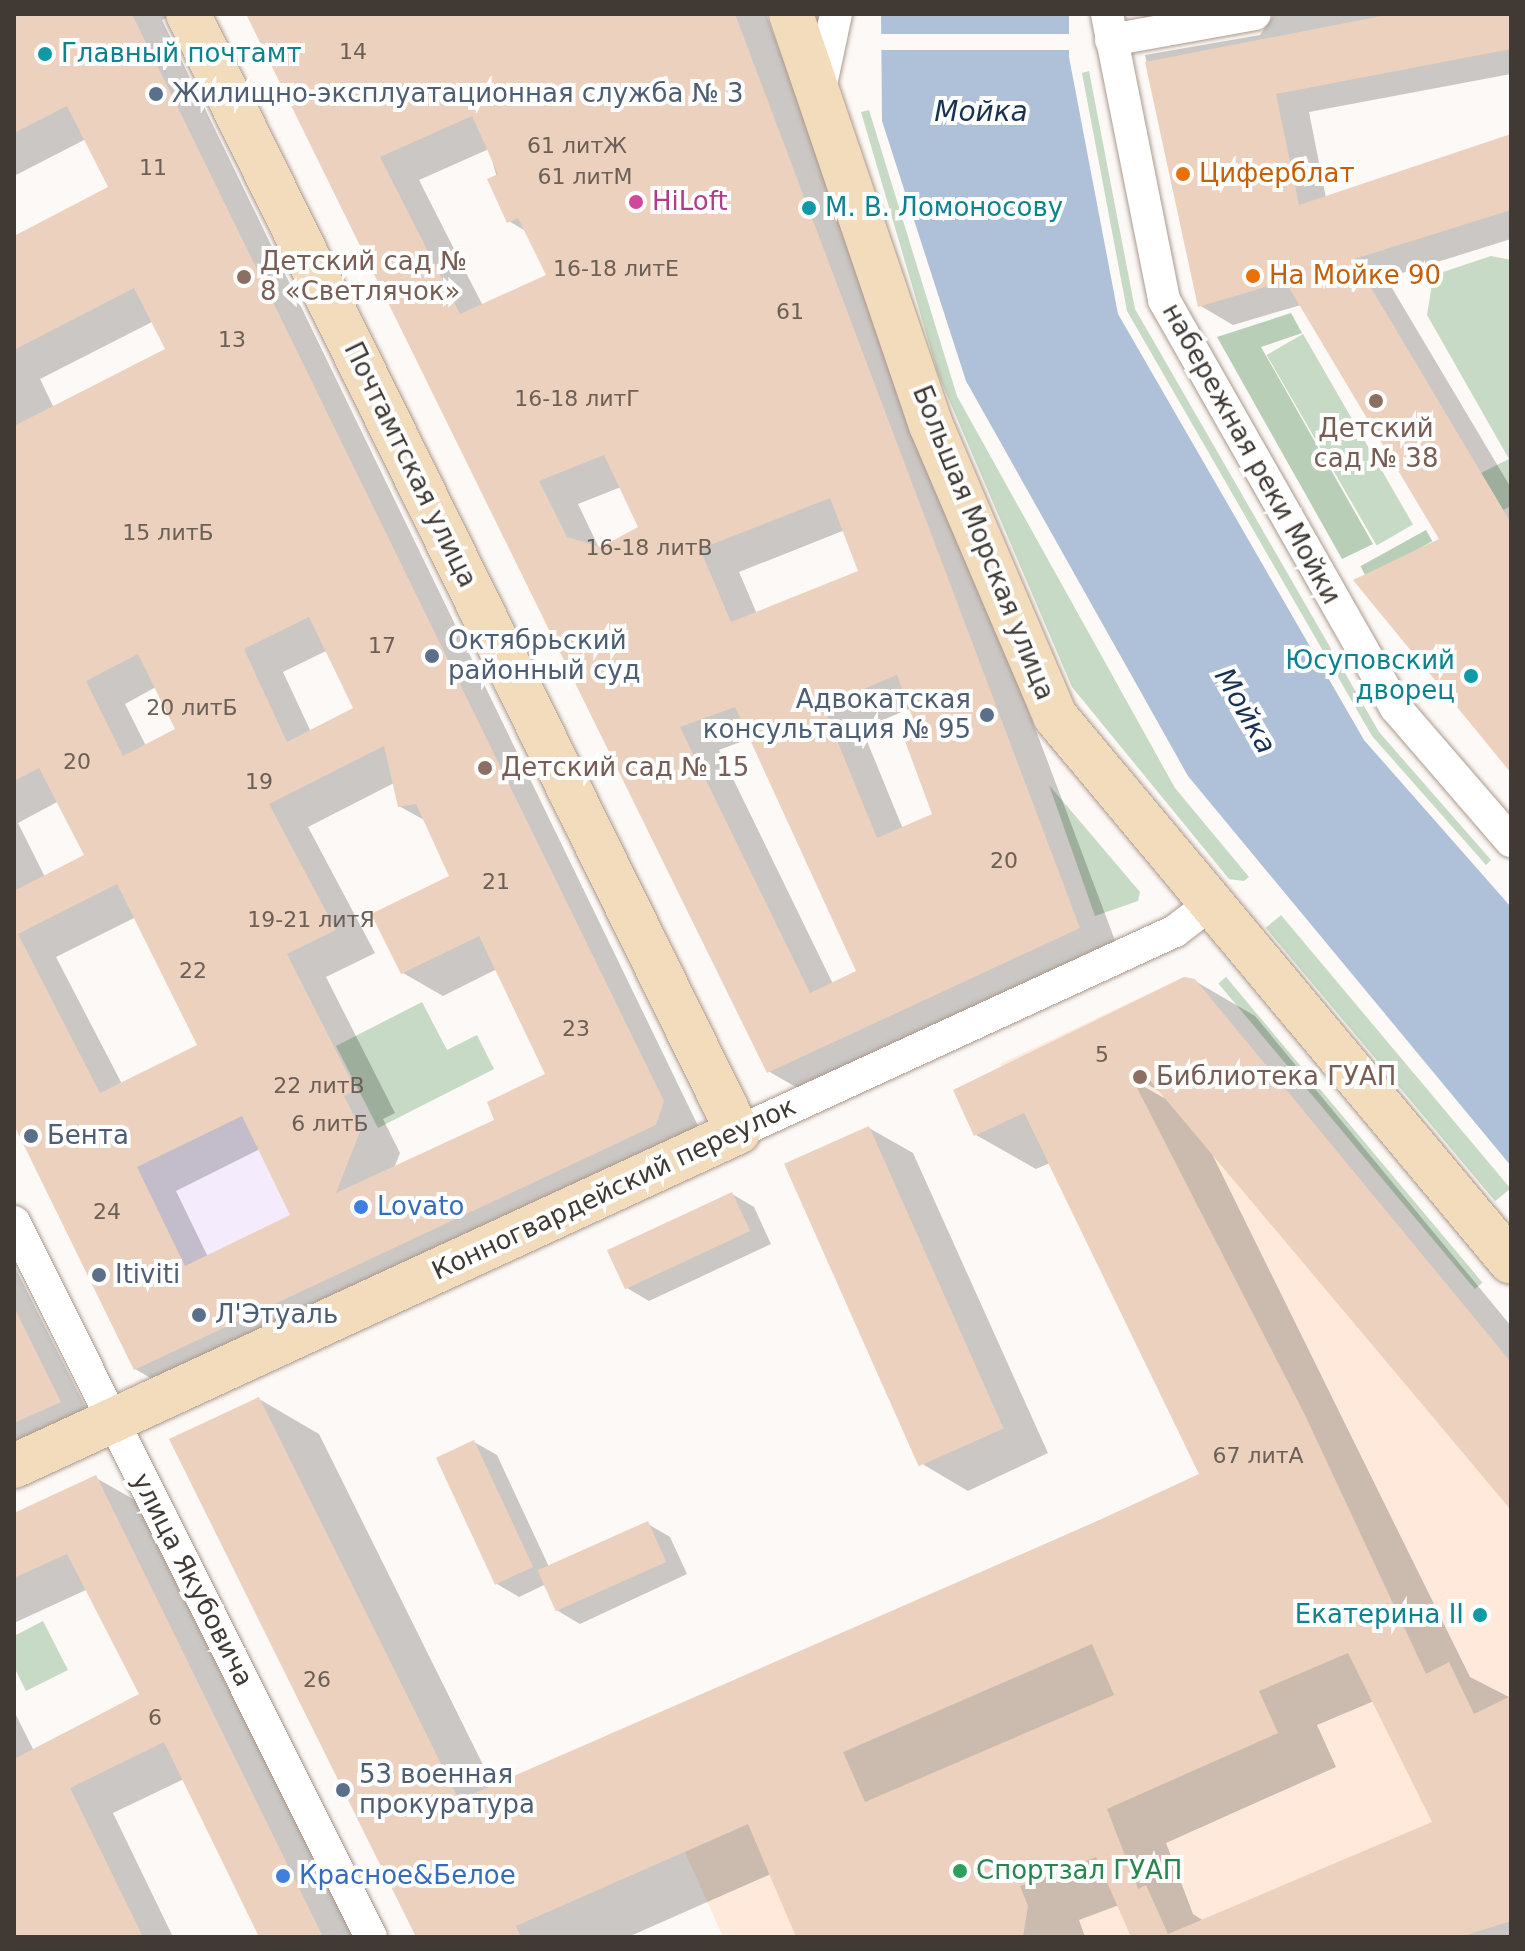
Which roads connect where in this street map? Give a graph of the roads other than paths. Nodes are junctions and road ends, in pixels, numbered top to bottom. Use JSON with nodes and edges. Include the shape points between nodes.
{"nodes":[{"id":1,"x":188,"y":14,"type":"edge"},
{"id":2,"x":791,"y":14,"type":"edge"},
{"id":3,"x":836,"y":14,"type":"edge"},
{"id":4,"x":1255,"y":14,"type":"edge"},
{"id":5,"x":1109,"y":27,"type":"edge"},
{"id":6,"x":819,"y":94,"type":"junction"},
{"id":7,"x":1511,"y":841,"type":"edge"},
{"id":8,"x":1209,"y":905,"type":"junction"},
{"id":9,"x":738,"y":1132,"type":"junction"},
{"id":10,"x":14,"y":1222,"type":"edge"},
{"id":11,"x":1511,"y":1262,"type":"edge"},
{"id":12,"x":112,"y":1421,"type":"junction"},
{"id":13,"x":14,"y":1466,"type":"edge"},
{"id":14,"x":371,"y":1937,"type":"edge"}],
"edges":[{"from":1,"to":9,"type":"street","name":"Почтамтская улица"},
{"from":2,"to":6,"type":"street","name":"Большая Морская улица"},
{"from":3,"to":6,"type":"street"},
{"from":4,"to":5,"type":"street"},
{"from":5,"to":7,"type":"street","name":"набережная реки Мойки","via":[[1164,300],[1323,589],[1396,708]]},
{"from":6,"to":8,"type":"street","name":"Большая Морская улица","via":[[931,425],[1031,670],[1081,752]]},
{"from":8,"to":9,"type":"street","name":"Конногвардейский переулок","via":[[1175,931]]},
{"from":8,"to":11,"type":"street","name":"Большая Морская улица"},
{"from":9,"to":12,"type":"street","name":"Конногвардейский переулок"},
{"from":10,"to":12,"type":"street","name":"улица Якубовича"},
{"from":12,"to":13,"type":"street","name":"Конногвардейский переулок"},
{"from":12,"to":14,"type":"street","name":"улица Якубовича"}]}
